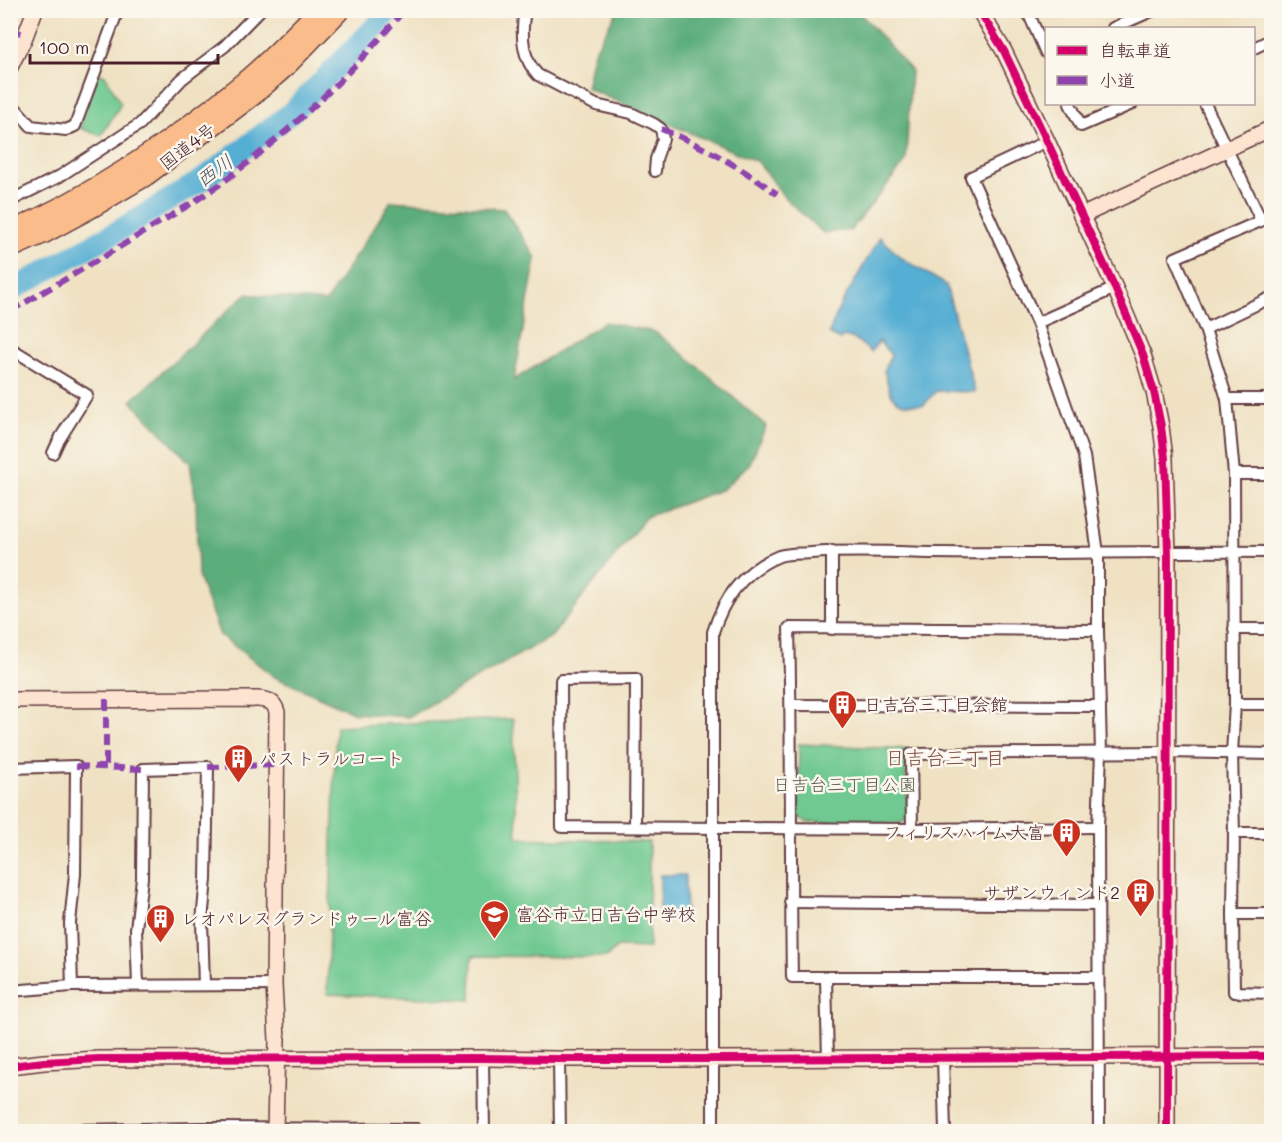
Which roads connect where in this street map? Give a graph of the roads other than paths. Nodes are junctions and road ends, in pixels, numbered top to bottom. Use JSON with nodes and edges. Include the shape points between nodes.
{"nodes":[{"id":1,"x":35,"y":10,"type":"edge"},
{"id":2,"x":118,"y":10,"type":"edge"},
{"id":3,"x":260,"y":10,"type":"edge"},
{"id":4,"x":318,"y":10,"type":"edge"},
{"id":5,"x":341,"y":10,"type":"edge"},
{"id":6,"x":525,"y":10,"type":"edge"},
{"id":7,"x":979,"y":10,"type":"edge"},
{"id":8,"x":1027,"y":10,"type":"edge"},
{"id":9,"x":1154,"y":10,"type":"edge"},
{"id":10,"x":1269,"y":10,"type":"edge"},
{"id":11,"x":1272,"y":16,"type":"edge"},
{"id":12,"x":1115,"y":27,"type":"edge"},
{"id":13,"x":1272,"y":39,"type":"edge"},
{"id":14,"x":1255,"y":48,"type":"edge"},
{"id":15,"x":1045,"y":49,"type":"edge"},
{"id":16,"x":10,"y":67,"type":"edge"},
{"id":17,"x":10,"y":102,"type":"edge"},
{"id":18,"x":1070,"y":105,"type":"edge"},
{"id":19,"x":1130,"y":105,"type":"edge"},
{"id":20,"x":1205,"y":105,"type":"edge"},
{"id":21,"x":1272,"y":128,"type":"edge"},
{"id":22,"x":1047,"y":141,"type":"junction"},
{"id":23,"x":1227,"y":149,"type":"junction"},
{"id":24,"x":655,"y":171,"type":"dead end"},
{"id":25,"x":10,"y":201,"type":"edge"},
{"id":26,"x":1081,"y":216,"type":"junction"},
{"id":27,"x":1266,"y":218,"type":"edge"},
{"id":28,"x":10,"y":231,"type":"edge"},
{"id":29,"x":10,"y":249,"type":"edge"},
{"id":30,"x":1115,"y":288,"type":"junction"},
{"id":31,"x":1272,"y":297,"type":"edge"},
{"id":32,"x":1037,"y":323,"type":"junction"},
{"id":33,"x":1205,"y":328,"type":"junction"},
{"id":34,"x":10,"y":348,"type":"edge"},
{"id":35,"x":1227,"y":399,"type":"junction"},
{"id":36,"x":1272,"y":399,"type":"edge"},
{"id":37,"x":53,"y":453,"type":"dead end"},
{"id":38,"x":1234,"y":474,"type":"junction"},
{"id":39,"x":1272,"y":474,"type":"edge"},
{"id":40,"x":832,"y":551,"type":"junction"},
{"id":41,"x":1234,"y":552,"type":"junction"},
{"id":42,"x":1272,"y":552,"type":"edge"},
{"id":43,"x":1098,"y":553,"type":"junction"},
{"id":44,"x":1168,"y":553,"type":"junction"},
{"id":45,"x":832,"y":628,"type":"junction"},
{"id":46,"x":1234,"y":629,"type":"junction"},
{"id":47,"x":1272,"y":629,"type":"edge"},
{"id":48,"x":1098,"y":630,"type":"junction"},
{"id":49,"x":10,"y":699,"type":"edge"},
{"id":50,"x":1235,"y":704,"type":"junction"},
{"id":51,"x":1272,"y":704,"type":"edge"},
{"id":52,"x":791,"y":705,"type":"junction"},
{"id":53,"x":1100,"y":706,"type":"junction"},
{"id":54,"x":1167,"y":752,"type":"junction"},
{"id":55,"x":1101,"y":753,"type":"junction"},
{"id":56,"x":1232,"y":753,"type":"junction"},
{"id":57,"x":1272,"y":754,"type":"edge"},
{"id":58,"x":10,"y":801,"type":"edge"},
{"id":59,"x":635,"y":827,"type":"junction"},
{"id":60,"x":1098,"y":827,"type":"junction"},
{"id":61,"x":713,"y":828,"type":"junction"},
{"id":62,"x":791,"y":828,"type":"junction"},
{"id":63,"x":912,"y":829,"type":"junction"},
{"id":64,"x":1234,"y":833,"type":"junction"},
{"id":65,"x":1272,"y":833,"type":"edge"},
{"id":66,"x":790,"y":902,"type":"junction"},
{"id":67,"x":1098,"y":905,"type":"junction"},
{"id":68,"x":1233,"y":914,"type":"junction"},
{"id":69,"x":1272,"y":914,"type":"edge"},
{"id":70,"x":1098,"y":977,"type":"junction"},
{"id":71,"x":826,"y":978,"type":"junction"},
{"id":72,"x":138,"y":985,"type":"junction"},
{"id":73,"x":204,"y":985,"type":"junction"},
{"id":74,"x":274,"y":985,"type":"junction"},
{"id":75,"x":72,"y":986,"type":"junction"},
{"id":76,"x":10,"y":991,"type":"edge"},
{"id":77,"x":1272,"y":993,"type":"edge"},
{"id":78,"x":1272,"y":1056,"type":"edge"},
{"id":79,"x":1168,"y":1057,"type":"junction"},
{"id":80,"x":277,"y":1058,"type":"junction"},
{"id":81,"x":483,"y":1058,"type":"junction"},
{"id":82,"x":943,"y":1058,"type":"junction"},
{"id":83,"x":1098,"y":1058,"type":"junction"},
{"id":84,"x":559,"y":1059,"type":"junction"},
{"id":85,"x":714,"y":1059,"type":"junction"},
{"id":86,"x":828,"y":1059,"type":"junction"},
{"id":87,"x":10,"y":1066,"type":"edge"},
{"id":88,"x":137,"y":1130,"type":"edge"},
{"id":89,"x":203,"y":1130,"type":"edge"},
{"id":90,"x":275,"y":1130,"type":"edge"},
{"id":91,"x":58,"y":1131,"type":"edge"},
{"id":92,"x":72,"y":1131,"type":"edge"},
{"id":93,"x":344,"y":1131,"type":"edge"},
{"id":94,"x":417,"y":1131,"type":"edge"},
{"id":95,"x":484,"y":1131,"type":"edge"},
{"id":96,"x":560,"y":1131,"type":"edge"},
{"id":97,"x":713,"y":1131,"type":"edge"},
{"id":98,"x":945,"y":1131,"type":"edge"},
{"id":99,"x":1099,"y":1131,"type":"edge"},
{"id":100,"x":1167,"y":1131,"type":"edge"}],
"edges":[{"from":1,"to":16,"type":"street"},
{"from":2,"to":17,"type":"street","via":[[75,126],[66,130],[31,126]]},
{"from":3,"to":25,"type":"street","via":[[225,46],[182,79],[140,124],[60,176]]},
{"from":4,"to":28,"type":"highway","name":"国道4号","via":[[243,83],[178,133],[121,172]]},
{"from":5,"to":29,"type":"highway","name":"国道4号","via":[[253,96],[154,170],[94,207]]},
{"from":6,"to":24,"type":"street","via":[[523,46],[534,72],[596,105],[631,113],[661,129],[663,139]]},
{"from":7,"to":22,"type":"street","via":[[1004,51]]},
{"from":8,"to":15,"type":"street"},
{"from":9,"to":12,"type":"street"},
{"from":10,"to":11,"type":"street"},
{"from":13,"to":14,"type":"street"},
{"from":18,"to":19,"type":"street","via":[[1081,126]]},
{"from":20,"to":23,"type":"street"},
{"from":21,"to":23,"type":"street"},
{"from":22,"to":26,"type":"street"},
{"from":22,"to":32,"type":"street","via":[[971,177]]},
{"from":23,"to":26,"type":"street"},
{"from":23,"to":27,"type":"street"},
{"from":26,"to":30,"type":"street"},
{"from":27,"to":33,"type":"street","via":[[1175,258]]},
{"from":30,"to":32,"type":"street"},
{"from":30,"to":44,"type":"street","via":[[1143,355],[1161,426]]},
{"from":31,"to":33,"type":"street"},
{"from":32,"to":43,"type":"street","via":[[1084,456]]},
{"from":33,"to":35,"type":"street"},
{"from":34,"to":37,"type":"street","via":[[87,395]]},
{"from":35,"to":36,"type":"street"},
{"from":35,"to":38,"type":"street"},
{"from":38,"to":39,"type":"street"},
{"from":38,"to":41,"type":"street"},
{"from":40,"to":43,"type":"street"},
{"from":40,"to":45,"type":"street"},
{"from":40,"to":61,"type":"street","via":[[782,555],[761,564],[730,594],[719,613],[713,632]]},
{"from":41,"to":42,"type":"street"},
{"from":41,"to":44,"type":"street"},
{"from":41,"to":46,"type":"street"},
{"from":43,"to":44,"type":"street"},
{"from":43,"to":48,"type":"street"},
{"from":44,"to":54,"type":"street"},
{"from":45,"to":48,"type":"street"},
{"from":45,"to":52,"type":"street","via":[[789,628]]},
{"from":46,"to":47,"type":"street"},
{"from":46,"to":50,"type":"street"},
{"from":48,"to":53,"type":"street"},
{"from":49,"to":74,"type":"street","via":[[258,699],[275,705],[278,712]]},
{"from":50,"to":51,"type":"street"},
{"from":50,"to":56,"type":"street"},
{"from":52,"to":53,"type":"street"},
{"from":52,"to":62,"type":"street"},
{"from":53,"to":55,"type":"street"},
{"from":54,"to":55,"type":"street"},
{"from":54,"to":56,"type":"street"},
{"from":54,"to":79,"type":"street"},
{"from":55,"to":60,"type":"street"},
{"from":55,"to":63,"type":"street","via":[[911,754]]},
{"from":56,"to":57,"type":"street"},
{"from":56,"to":64,"type":"street"},
{"from":58,"to":75,"type":"street","via":[[11,768],[76,766],[75,874],[70,923]]},
{"from":59,"to":59,"type":"street","via":[[636,679],[561,680],[562,827]]},
{"from":59,"to":61,"type":"street"},
{"from":60,"to":63,"type":"street"},
{"from":60,"to":67,"type":"street"},
{"from":61,"to":62,"type":"street"},
{"from":61,"to":85,"type":"street"},
{"from":62,"to":63,"type":"street"},
{"from":62,"to":66,"type":"street"},
{"from":64,"to":65,"type":"street"},
{"from":64,"to":68,"type":"street"},
{"from":66,"to":67,"type":"street"},
{"from":66,"to":71,"type":"street","via":[[792,977]]},
{"from":67,"to":70,"type":"street"},
{"from":68,"to":69,"type":"street"},
{"from":68,"to":77,"type":"street","via":[[1234,992]]},
{"from":70,"to":71,"type":"street"},
{"from":70,"to":83,"type":"street"},
{"from":71,"to":86,"type":"street"},
{"from":72,"to":73,"type":"street"},
{"from":72,"to":73,"type":"street","via":[[136,929],[142,878],[143,768],[208,767],[202,921]]},
{"from":72,"to":75,"type":"street"},
{"from":73,"to":74,"type":"street"},
{"from":74,"to":80,"type":"street"},
{"from":75,"to":76,"type":"street"},
{"from":78,"to":79,"type":"street"},
{"from":79,"to":83,"type":"street"},
{"from":79,"to":100,"type":"street"},
{"from":80,"to":81,"type":"street"},
{"from":80,"to":87,"type":"street","via":[[99,1059]]},
{"from":80,"to":90,"type":"street"},
{"from":81,"to":84,"type":"street"},
{"from":81,"to":95,"type":"street"},
{"from":82,"to":83,"type":"street"},
{"from":82,"to":86,"type":"street"},
{"from":82,"to":98,"type":"street"},
{"from":83,"to":99,"type":"street"},
{"from":84,"to":85,"type":"street"},
{"from":84,"to":96,"type":"street"},
{"from":85,"to":86,"type":"street"},
{"from":85,"to":97,"type":"street"},
{"from":88,"to":89,"type":"street"},
{"from":88,"to":92,"type":"street"},
{"from":89,"to":90,"type":"street"},
{"from":90,"to":93,"type":"street"},
{"from":91,"to":92,"type":"street"},
{"from":93,"to":94,"type":"street"}]}
